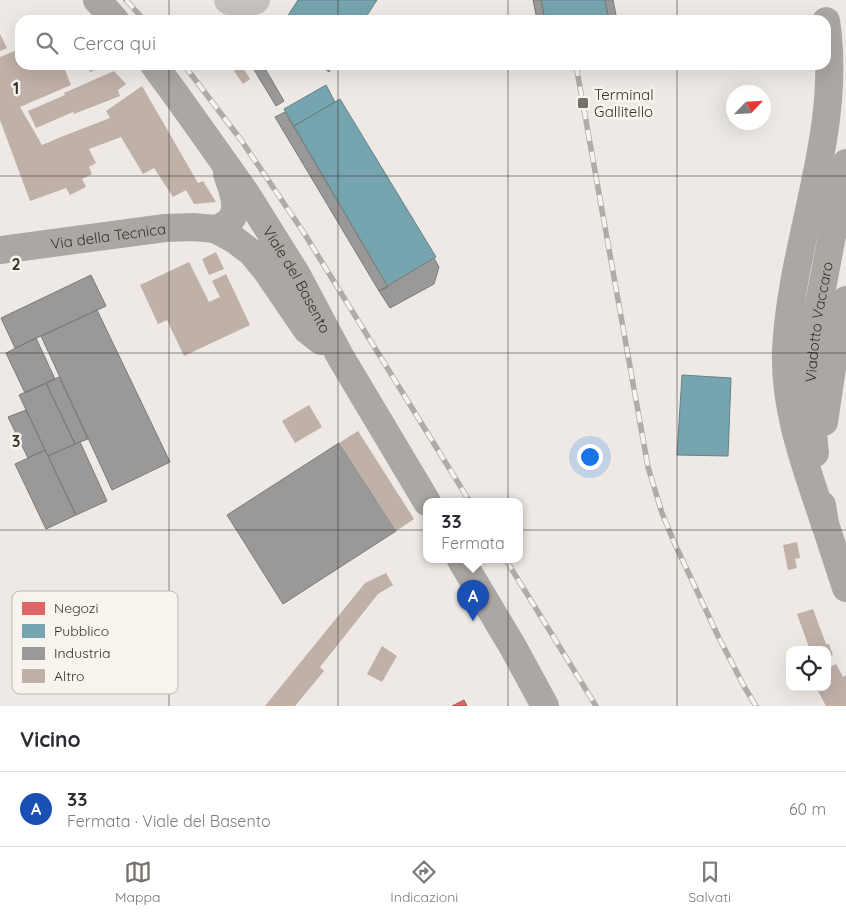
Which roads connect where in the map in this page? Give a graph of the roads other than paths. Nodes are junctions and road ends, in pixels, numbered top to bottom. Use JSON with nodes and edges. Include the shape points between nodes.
{"nodes":[{"id":1,"x":97,"y":0,"type":"edge"},
{"id":2,"x":228,"y":0,"type":"edge"},
{"id":3,"x":256,"y":0,"type":"edge"},
{"id":4,"x":823,"y":0,"type":"edge"},
{"id":5,"x":110,"y":15,"type":"edge"},
{"id":6,"x":825,"y":15,"type":"edge"},
{"id":7,"x":158,"y":70,"type":"edge"},
{"id":8,"x":830,"y":70,"type":"edge"},
{"id":9,"x":222,"y":160,"type":"junction"},
{"id":10,"x":846,"y":163,"type":"edge"},
{"id":11,"x":215,"y":230,"type":"junction"},
{"id":12,"x":0,"y":250,"type":"edge"},
{"id":13,"x":846,"y":300,"type":"edge"},
{"id":14,"x":340,"y":356,"type":"junction"},
{"id":15,"x":818,"y":481,"type":"junction"},
{"id":16,"x":425,"y":498,"type":"edge"},
{"id":17,"x":825,"y":524,"type":"junction"},
{"id":18,"x":463,"y":563,"type":"edge"},
{"id":19,"x":846,"y":588,"type":"edge"},
{"id":20,"x":545,"y":706,"type":"edge"}],
"edges":[{"from":1,"to":5,"type":"main road"},
{"from":2,"to":3,"type":"street","via":[[234,4]]},
{"from":4,"to":6,"type":"main road"},
{"from":7,"to":9,"type":"main road","name":"Viale del Basento"},
{"from":8,"to":17,"type":"main road","via":[[822,146],[789,313],[786,353],[789,401],[797,438]]},
{"from":9,"to":11,"type":"main road","via":[[236,198],[234,213],[228,222]]},
{"from":9,"to":14,"type":"main road","name":"Viale del Basento","via":[[297,275]]},
{"from":10,"to":15,"type":"main road","name":"Viadotto Vaccaro","via":[[812,354],[809,392]]},
{"from":11,"to":12,"type":"main road","name":"Via della Tecnica","via":[[165,228]]},
{"from":11,"to":14,"type":"main road","name":"Via della Tecnica","via":[[236,240],[252,253],[307,330]]},
{"from":13,"to":15,"type":"main road","via":[[826,403]]},
{"from":14,"to":16,"type":"main road","name":"Viale del Basento"},
{"from":15,"to":17,"type":"main road"},
{"from":17,"to":19,"type":"main road"},
{"from":18,"to":20,"type":"main road"}]}
